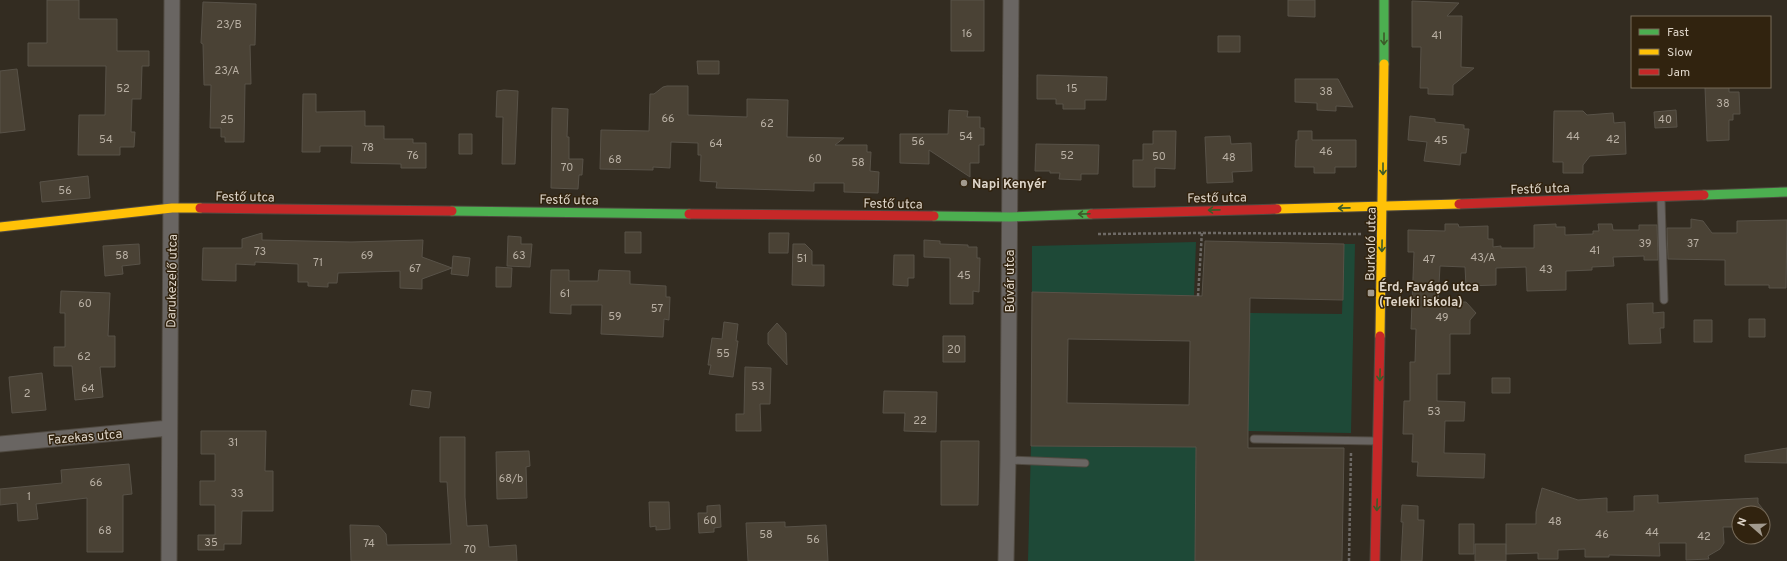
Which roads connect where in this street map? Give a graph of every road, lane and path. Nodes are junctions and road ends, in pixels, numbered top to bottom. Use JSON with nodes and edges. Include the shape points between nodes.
{"nodes":[{"id":1,"x":172,"y":0,"type":"edge"},
{"id":2,"x":1011,"y":0,"type":"edge"},
{"id":3,"x":1384,"y":0,"type":"edge"},
{"id":4,"x":1787,"y":192,"type":"edge"},
{"id":5,"x":1661,"y":196,"type":"junction"},
{"id":6,"x":1383,"y":206,"type":"junction"},
{"id":7,"x":172,"y":208,"type":"junction"},
{"id":8,"x":1010,"y":217,"type":"junction"},
{"id":9,"x":0,"y":227,"type":"edge"},
{"id":10,"x":1093,"y":234,"type":"dead end"},
{"id":11,"x":1383,"y":235,"type":"junction"},
{"id":12,"x":1201,"y":242,"type":"dead end"},
{"id":13,"x":1198,"y":296,"type":"dead end"},
{"id":14,"x":1664,"y":300,"type":"dead end"},
{"id":15,"x":169,"y":428,"type":"junction"},
{"id":16,"x":1254,"y":439,"type":"dead end"},
{"id":17,"x":1379,"y":441,"type":"junction"},
{"id":18,"x":0,"y":444,"type":"edge"},
{"id":19,"x":1008,"y":460,"type":"junction"},
{"id":20,"x":1085,"y":463,"type":"dead end"},
{"id":21,"x":169,"y":561,"type":"edge"},
{"id":22,"x":1006,"y":561,"type":"edge"},
{"id":23,"x":1375,"y":561,"type":"edge"}],
"edges":[{"from":1,"to":7,"type":"street","name":"Darukezelő utca"},
{"from":2,"to":8,"type":"street","name":"Búvár utca"},
{"from":3,"to":6,"type":"street","name":"Burkoló utca","one_way":true},
{"from":4,"to":5,"type":"street","name":"Festő utca"},
{"from":5,"to":6,"type":"street","name":"Festő utca"},
{"from":5,"to":14,"type":"lane"},
{"from":6,"to":8,"type":"street","name":"Festő utca","one_way":true},
{"from":6,"to":11,"type":"street","name":"Burkoló utca"},
{"from":7,"to":8,"type":"street","name":"Festő utca"},
{"from":7,"to":9,"type":"street","name":"Festő utca"},
{"from":7,"to":15,"type":"street","name":"Darukezelő utca"},
{"from":8,"to":19,"type":"street","name":"Búvár utca"},
{"from":10,"to":11,"type":"path"},
{"from":11,"to":17,"type":"street","name":"Burkoló utca","one_way":true},
{"from":12,"to":13,"type":"path"},
{"from":15,"to":18,"type":"street","name":"Fazekas utca"},
{"from":15,"to":21,"type":"street","name":"Darukezelő utca"},
{"from":16,"to":17,"type":"lane"},
{"from":17,"to":23,"type":"street","name":"Burkoló utca","one_way":true},
{"from":19,"to":20,"type":"lane"},
{"from":19,"to":22,"type":"street","name":"Búvár utca"}]}
